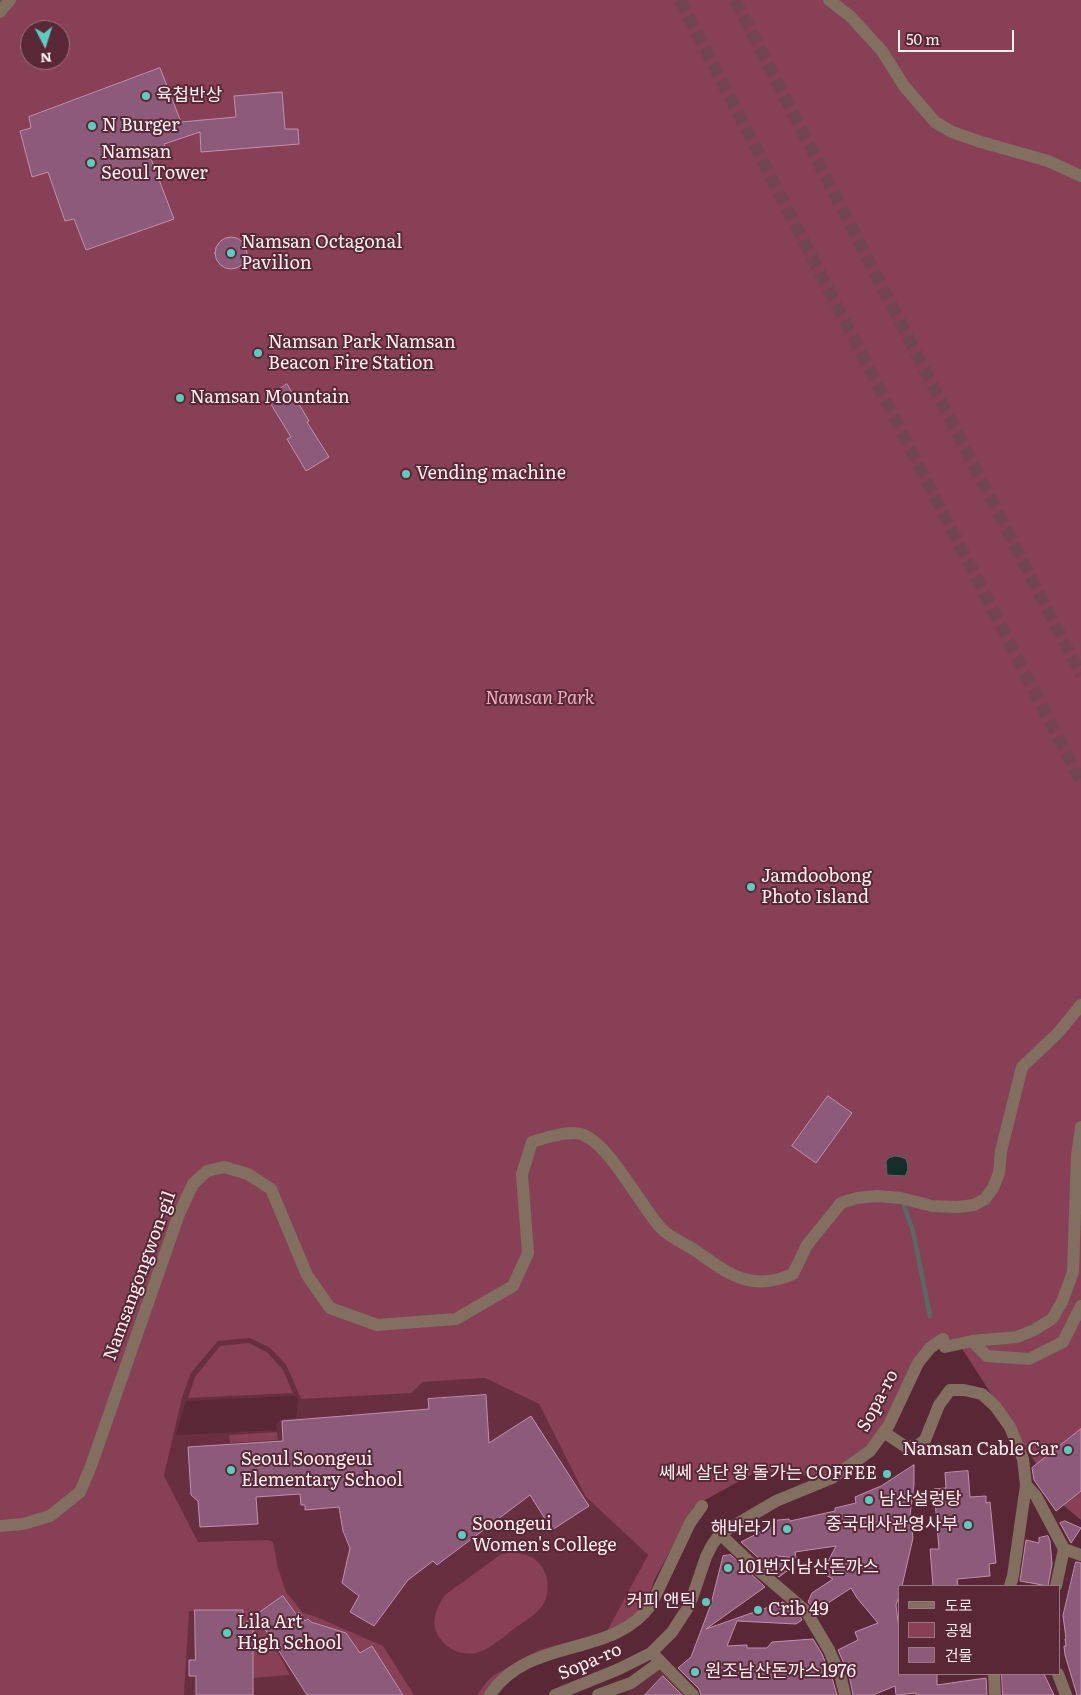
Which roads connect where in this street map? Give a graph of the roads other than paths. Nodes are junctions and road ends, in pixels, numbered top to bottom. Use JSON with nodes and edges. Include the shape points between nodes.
{"nodes":[{"id":1,"x":10,"y":0,"type":"edge"},
{"id":2,"x":829,"y":0,"type":"edge"},
{"id":3,"x":0,"y":12,"type":"edge"},
{"id":4,"x":1081,"y":176,"type":"edge"},
{"id":5,"x":1081,"y":1005,"type":"edge"},
{"id":6,"x":1081,"y":1127,"type":"edge"},
{"id":7,"x":1076,"y":1178,"type":"junction"},
{"id":8,"x":1081,"y":1193,"type":"edge"},
{"id":9,"x":1081,"y":1306,"type":"edge"},
{"id":10,"x":972,"y":1340,"type":"junction"},
{"id":11,"x":885,"y":1433,"type":"junction"},
{"id":12,"x":1026,"y":1485,"type":"junction"},
{"id":13,"x":702,"y":1506,"type":"dead end"},
{"id":14,"x":0,"y":1526,"type":"edge"},
{"id":15,"x":720,"y":1534,"type":"junction"},
{"id":16,"x":1064,"y":1549,"type":"junction"},
{"id":17,"x":1081,"y":1554,"type":"edge"},
{"id":18,"x":1010,"y":1585,"type":"edge"},
{"id":19,"x":1056,"y":1585,"type":"edge"},
{"id":20,"x":656,"y":1658,"type":"junction"},
{"id":21,"x":619,"y":1669,"type":"junction"},
{"id":22,"x":994,"y":1675,"type":"edge"},
{"id":23,"x":1058,"y":1675,"type":"edge"},
{"id":24,"x":490,"y":1695,"type":"edge"},
{"id":25,"x":555,"y":1695,"type":"edge"},
{"id":26,"x":598,"y":1695,"type":"edge"},
{"id":27,"x":628,"y":1695,"type":"edge"},
{"id":28,"x":693,"y":1695,"type":"edge"},
{"id":29,"x":845,"y":1695,"type":"edge"},
{"id":30,"x":995,"y":1695,"type":"edge"},
{"id":31,"x":1066,"y":1695,"type":"edge"}],
"edges":[{"from":1,"to":3,"type":"street"},
{"from":2,"to":4,"type":"street","via":[[850,16],[882,51],[904,86],[935,122],[952,132],[1048,161]]},
{"from":5,"to":14,"type":"street","name":"Namsangongwon-gil","via":[[1058,1033],[1022,1067],[1001,1151],[999,1173],[985,1199],[957,1207],[877,1196],[841,1203],[806,1245],[793,1274],[776,1281],[751,1282],[730,1274],[662,1229],[603,1149],[583,1134],[557,1134],[532,1142],[522,1174],[528,1253],[513,1286],[456,1319],[377,1325],[330,1308],[307,1275],[271,1189],[248,1174],[224,1167],[207,1171],[193,1184],[179,1214],[80,1492],[50,1516],[23,1524]]},
{"from":6,"to":7,"type":"street","name":"Sopa-ro"},
{"from":7,"to":8,"type":"street"},
{"from":7,"to":10,"type":"street","name":"Sopa-ro","via":[[1073,1272],[1052,1319],[1017,1337]]},
{"from":9,"to":10,"type":"street","via":[[1063,1342],[1029,1359],[987,1356]]},
{"from":10,"to":11,"type":"street","name":"Sopa-ro","via":[[945,1347],[943,1339],[930,1348],[918,1363]]},
{"from":11,"to":12,"type":"street","via":[[906,1446],[917,1446],[925,1440],[939,1405],[950,1390],[982,1394],[1010,1427],[1023,1459]]},
{"from":11,"to":15,"type":"street","name":"Sopa-ro","via":[[870,1451],[832,1478],[776,1501]]},
{"from":12,"to":16,"type":"street","via":[[1036,1496]]},
{"from":12,"to":18,"type":"street"},
{"from":13,"to":24,"type":"street","via":[[690,1523],[650,1605],[632,1625],[613,1635],[551,1653],[522,1666],[508,1674]]},
{"from":15,"to":20,"type":"street","name":"Sopa-ro","via":[[706,1557],[687,1609]]},
{"from":15,"to":29,"type":"street","via":[[806,1611],[829,1650]]},
{"from":16,"to":17,"type":"street"},
{"from":16,"to":19,"type":"street"},
{"from":20,"to":21,"type":"street","name":"Sopa-ro"},
{"from":20,"to":26,"type":"street","via":[[631,1683]]},
{"from":20,"to":28,"type":"street"},
{"from":21,"to":25,"type":"street","name":"Sopa-ro"},
{"from":21,"to":27,"type":"street","via":[[630,1688]]},
{"from":22,"to":30,"type":"street"},
{"from":23,"to":31,"type":"street"}]}
